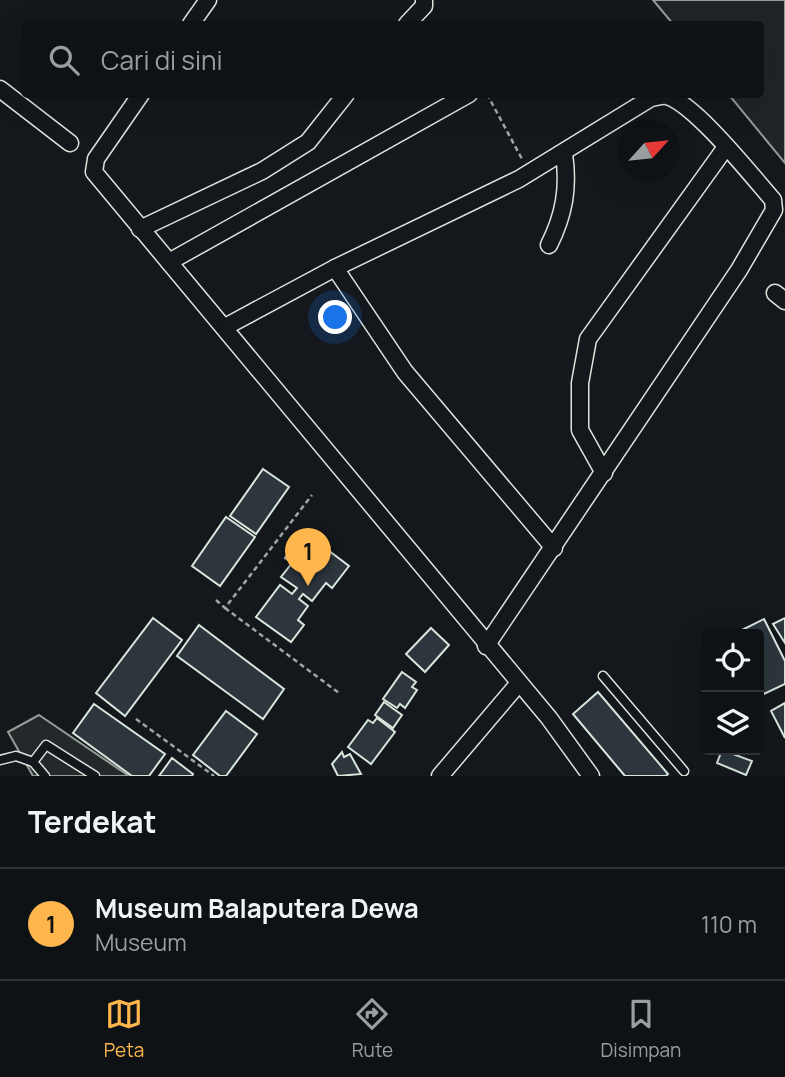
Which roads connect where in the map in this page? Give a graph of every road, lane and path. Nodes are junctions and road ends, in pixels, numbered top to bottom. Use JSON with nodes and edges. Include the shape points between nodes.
{"nodes":[{"id":1,"x":208,"y":0,"type":"edge"},
{"id":2,"x":424,"y":0,"type":"edge"},
{"id":3,"x":193,"y":21,"type":"edge"},
{"id":4,"x":410,"y":21,"type":"edge"},
{"id":5,"x":0,"y":89,"type":"edge"},
{"id":6,"x":138,"y":98,"type":"edge"},
{"id":7,"x":343,"y":98,"type":"edge"},
{"id":8,"x":462,"y":98,"type":"edge"},
{"id":9,"x":489,"y":98,"type":"edge"},
{"id":10,"x":651,"y":98,"type":"edge"},
{"id":11,"x":671,"y":98,"type":"edge"},
{"id":12,"x":70,"y":143,"type":"dead end"},
{"id":13,"x":726,"y":147,"type":"junction"},
{"id":14,"x":564,"y":154,"type":"junction"},
{"id":15,"x":530,"y":172,"type":"junction"},
{"id":16,"x":141,"y":229,"type":"junction"},
{"id":17,"x":549,"y":245,"type":"dead end"},
{"id":18,"x":169,"y":262,"type":"junction"},
{"id":19,"x":335,"y":268,"type":"junction"},
{"id":20,"x":225,"y":327,"type":"junction"},
{"id":21,"x":604,"y":474,"type":"junction"},
{"id":22,"x":312,"y":495,"type":"dead end"},
{"id":23,"x":554,"y":548,"type":"junction"},
{"id":24,"x":216,"y":600,"type":"dead end"},
{"id":25,"x":225,"y":608,"type":"junction"},
{"id":26,"x":486,"y":646,"type":"junction"},
{"id":27,"x":603,"y":676,"type":"dead end"},
{"id":28,"x":519,"y":683,"type":"junction"},
{"id":29,"x":340,"y":693,"type":"dead end"},
{"id":30,"x":136,"y":719,"type":"dead end"},
{"id":31,"x":0,"y":760,"type":"edge"},
{"id":32,"x":33,"y":762,"type":"junction"},
{"id":33,"x":684,"y":771,"type":"dead end"},
{"id":34,"x":45,"y":776,"type":"edge"},
{"id":35,"x":95,"y":776,"type":"edge"},
{"id":36,"x":214,"y":776,"type":"edge"},
{"id":37,"x":440,"y":776,"type":"edge"},
{"id":38,"x":592,"y":776,"type":"edge"}],
"edges":[{"from":1,"to":3,"type":"street"},
{"from":2,"to":4,"type":"street"},
{"from":5,"to":12,"type":"street"},
{"from":6,"to":16,"type":"street","via":[[96,159],[94,172]]},
{"from":7,"to":16,"type":"street","via":[[308,142],[262,171]]},
{"from":8,"to":18,"type":"street"},
{"from":9,"to":15,"type":"path"},
{"from":10,"to":14,"type":"street"},
{"from":11,"to":13,"type":"street"},
{"from":13,"to":21,"type":"street","via":[[587,339],[580,383],[580,430]]},
{"from":13,"to":21,"type":"street","via":[[773,200],[774,210]]},
{"from":14,"to":15,"type":"street"},
{"from":14,"to":17,"type":"street","via":[[566,197]]},
{"from":15,"to":19,"type":"street"},
{"from":16,"to":18,"type":"street"},
{"from":18,"to":20,"type":"street"},
{"from":19,"to":20,"type":"street"},
{"from":19,"to":23,"type":"street","via":[[405,372]]},
{"from":20,"to":26,"type":"street"},
{"from":21,"to":23,"type":"street"},
{"from":22,"to":25,"type":"path"},
{"from":23,"to":26,"type":"street"},
{"from":24,"to":25,"type":"path"},
{"from":25,"to":29,"type":"path"},
{"from":26,"to":28,"type":"street"},
{"from":27,"to":33,"type":"lane"},
{"from":28,"to":37,"type":"street"},
{"from":28,"to":38,"type":"street"},
{"from":30,"to":36,"type":"path"},
{"from":31,"to":32,"type":"lane","via":[[16,756]]},
{"from":32,"to":34,"type":"lane"},
{"from":32,"to":35,"type":"lane","via":[[48,746]]}]}
